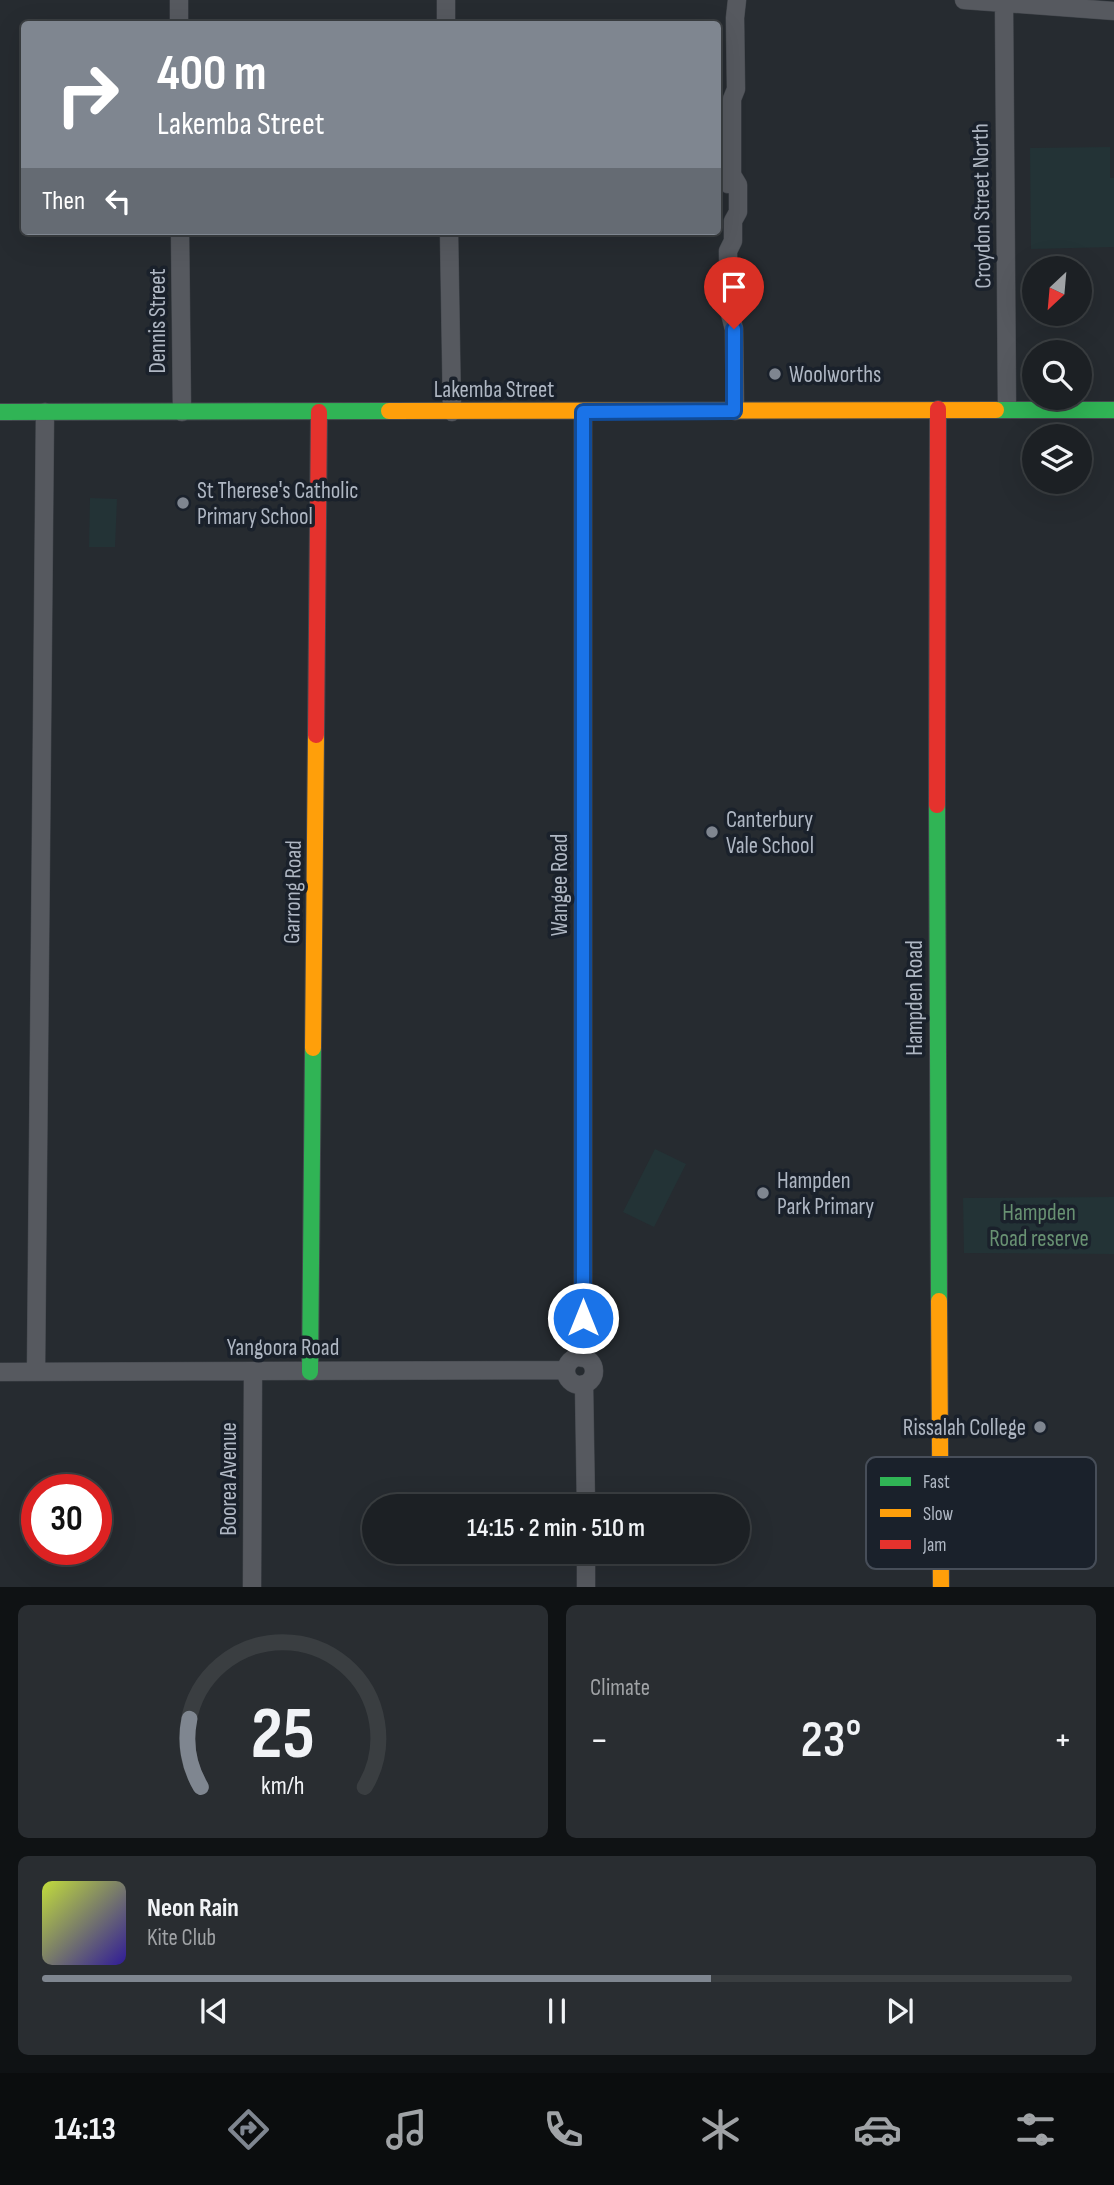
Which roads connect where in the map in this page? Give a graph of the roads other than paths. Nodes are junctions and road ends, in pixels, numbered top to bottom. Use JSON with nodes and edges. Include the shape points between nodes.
{"nodes":[{"id":1,"x":179,"y":0,"type":"edge"},
{"id":2,"x":446,"y":0,"type":"edge"},
{"id":3,"x":726,"y":0,"type":"edge"},
{"id":4,"x":737,"y":0,"type":"edge"},
{"id":5,"x":964,"y":0,"type":"edge"},
{"id":6,"x":1004,"y":4,"type":"junction"},
{"id":7,"x":1114,"y":11,"type":"edge"},
{"id":8,"x":179,"y":21,"type":"edge"},
{"id":9,"x":446,"y":21,"type":"edge"},
{"id":10,"x":732,"y":99,"type":"junction"},
{"id":11,"x":180,"y":235,"type":"edge"},
{"id":12,"x":449,"y":235,"type":"edge"},
{"id":13,"x":1007,"y":409,"type":"junction"},
{"id":14,"x":938,"y":410,"type":"junction"},
{"id":15,"x":1114,"y":410,"type":"edge"},
{"id":16,"x":734,"y":411,"type":"junction"},
{"id":17,"x":0,"y":412,"type":"edge"},
{"id":18,"x":45,"y":412,"type":"junction"},
{"id":19,"x":182,"y":412,"type":"junction"},
{"id":20,"x":319,"y":412,"type":"junction"},
{"id":21,"x":452,"y":412,"type":"junction"},
{"id":22,"x":583,"y":412,"type":"junction"},
{"id":23,"x":583,"y":1358,"type":"junction"},
{"id":24,"x":566,"y":1370,"type":"junction"},
{"id":25,"x":0,"y":1372,"type":"edge"},
{"id":26,"x":36,"y":1372,"type":"junction"},
{"id":27,"x":253,"y":1372,"type":"junction"},
{"id":28,"x":310,"y":1372,"type":"junction"},
{"id":29,"x":584,"y":1384,"type":"junction"},
{"id":30,"x":940,"y":1457,"type":"edge"},
{"id":31,"x":586,"y":1494,"type":"edge"},
{"id":32,"x":586,"y":1564,"type":"edge"},
{"id":33,"x":941,"y":1569,"type":"edge"},
{"id":34,"x":252,"y":1587,"type":"edge"},
{"id":35,"x":586,"y":1587,"type":"edge"},
{"id":36,"x":941,"y":1587,"type":"edge"}],
"edges":[{"from":1,"to":8,"type":"street"},
{"from":2,"to":9,"type":"street"},
{"from":3,"to":10,"type":"street","via":[[727,88]]},
{"from":4,"to":10,"type":"street"},
{"from":5,"to":6,"type":"street"},
{"from":6,"to":7,"type":"street"},
{"from":6,"to":13,"type":"street","name":"Croydon Street North"},
{"from":10,"to":16,"type":"street","via":[[732,175],[738,185],[733,241],[740,251],[741,310],[734,329]]},
{"from":11,"to":19,"type":"street","name":"Dennis Street"},
{"from":12,"to":21,"type":"street"},
{"from":13,"to":14,"type":"street","name":"Lakemba Street"},
{"from":13,"to":15,"type":"street","name":"Lakemba Street"},
{"from":14,"to":16,"type":"street","name":"Lakemba Street"},
{"from":14,"to":30,"type":"street","name":"Hampden Road"},
{"from":16,"to":22,"type":"street","name":"Lakemba Street"},
{"from":17,"to":18,"type":"street","name":"Lakemba Street"},
{"from":18,"to":19,"type":"street","name":"Lakemba Street"},
{"from":18,"to":26,"type":"street"},
{"from":19,"to":20,"type":"street","name":"Lakemba Street"},
{"from":20,"to":21,"type":"street","name":"Lakemba Street"},
{"from":20,"to":28,"type":"street","name":"Garrong Road"},
{"from":21,"to":22,"type":"street","name":"Lakemba Street"},
{"from":22,"to":23,"type":"street","name":"Wangee Road"},
{"from":23,"to":24,"type":"street","via":[[572,1360]]},
{"from":23,"to":29,"type":"street","via":[[594,1371]]},
{"from":24,"to":28,"type":"street","name":"Yangoora Road"},
{"from":24,"to":29,"type":"street","via":[[571,1381]]},
{"from":25,"to":26,"type":"street","name":"Yangoora Road"},
{"from":26,"to":27,"type":"street","name":"Yangoora Road"},
{"from":27,"to":28,"type":"street","name":"Yangoora Road"},
{"from":27,"to":34,"type":"street","name":"Boorea Avenue"},
{"from":29,"to":31,"type":"street"},
{"from":32,"to":35,"type":"street"},
{"from":33,"to":36,"type":"street","name":"Hampden Road"}]}
